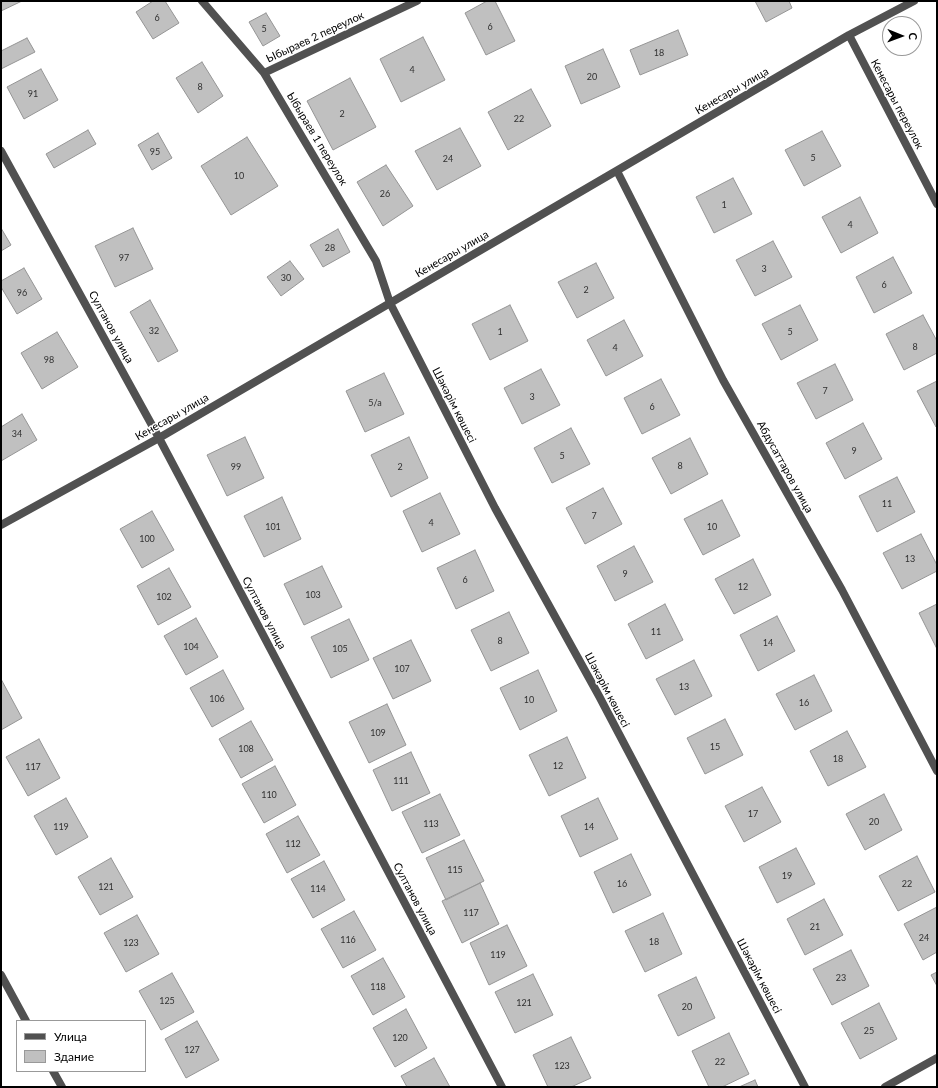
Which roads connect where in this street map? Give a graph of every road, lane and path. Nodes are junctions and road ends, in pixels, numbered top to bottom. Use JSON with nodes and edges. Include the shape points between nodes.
{"nodes":[{"id":1,"x":202,"y":1,"type":"edge"},
{"id":2,"x":417,"y":1,"type":"edge"},
{"id":3,"x":914,"y":1,"type":"edge"},
{"id":4,"x":849,"y":35,"type":"junction"},
{"id":5,"x":264,"y":72,"type":"junction"},
{"id":6,"x":1,"y":151,"type":"edge"},
{"id":7,"x":617,"y":171,"type":"junction"},
{"id":8,"x":937,"y":204,"type":"edge"},
{"id":9,"x":390,"y":303,"type":"junction"},
{"id":10,"x":159,"y":438,"type":"junction"},
{"id":11,"x":1,"y":526,"type":"edge"},
{"id":12,"x":937,"y":771,"type":"edge"},
{"id":13,"x":1,"y":975,"type":"edge"},
{"id":14,"x":25,"y":1020,"type":"edge"},
{"id":15,"x":937,"y":1058,"type":"edge"},
{"id":16,"x":54,"y":1072,"type":"edge"},
{"id":17,"x":62,"y":1087,"type":"edge"},
{"id":18,"x":502,"y":1087,"type":"edge"},
{"id":19,"x":805,"y":1087,"type":"edge"},
{"id":20,"x":885,"y":1087,"type":"edge"}],
"edges":[{"from":1,"to":5,"type":"street","name":"Ыбыраев 1 переулок"},
{"from":2,"to":5,"type":"street","name":"Ыбыраев 2 переулок"},
{"from":3,"to":4,"type":"street","name":"Кенесары улица"},
{"from":4,"to":7,"type":"street","name":"Кенесары улица"},
{"from":4,"to":8,"type":"street","name":"Кенесары переулок"},
{"from":5,"to":9,"type":"street","name":"Ыбыраев 1 переулок","via":[[376,261]]},
{"from":6,"to":10,"type":"street","name":"Султанов улица"},
{"from":7,"to":9,"type":"street","name":"Кенесары улица"},
{"from":7,"to":12,"type":"street","name":"Абдусаттаров улица","via":[[724,380],[842,590]]},
{"from":9,"to":10,"type":"street","name":"Кенесары улица"},
{"from":9,"to":19,"type":"street","name":"Шәкәрім көшесі","via":[[494,508],[599,696]]},
{"from":10,"to":11,"type":"street","name":"Кенесары улица"},
{"from":10,"to":18,"type":"street","name":"Султанов улица"},
{"from":13,"to":14,"type":"street"},
{"from":15,"to":20,"type":"street"},
{"from":16,"to":17,"type":"street"}]}
